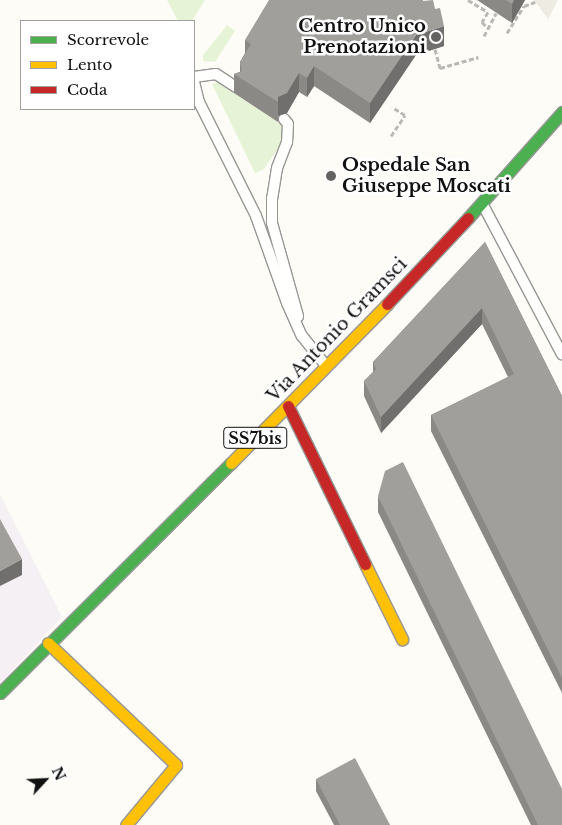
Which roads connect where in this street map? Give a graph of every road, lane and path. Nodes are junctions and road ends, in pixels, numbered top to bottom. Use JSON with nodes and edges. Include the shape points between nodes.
{"nodes":[{"id":1,"x":468,"y":0,"type":"edge"},
{"id":2,"x":534,"y":2,"type":"dead end"},
{"id":3,"x":496,"y":13,"type":"dead end"},
{"id":4,"x":488,"y":28,"type":"junction"},
{"id":5,"x":507,"y":33,"type":"dead end"},
{"id":6,"x":484,"y":36,"type":"dead end"},
{"id":7,"x":434,"y":49,"type":"edge"},
{"id":8,"x":478,"y":57,"type":"dead end"},
{"id":9,"x":195,"y":77,"type":"edge"},
{"id":10,"x":195,"y":86,"type":"edge"},
{"id":11,"x":236,"y":87,"type":"edge"},
{"id":12,"x":392,"y":107,"type":"dead end"},
{"id":13,"x":562,"y":112,"type":"edge"},
{"id":14,"x":284,"y":119,"type":"dead end"},
{"id":15,"x":391,"y":136,"type":"dead end"},
{"id":16,"x":548,"y":146,"type":"dead end"},
{"id":17,"x":506,"y":178,"type":"junction"},
{"id":18,"x":482,"y":203,"type":"junction"},
{"id":19,"x":302,"y":336,"type":"junction"},
{"id":20,"x":562,"y":354,"type":"edge"},
{"id":21,"x":327,"y":367,"type":"junction"},
{"id":22,"x":288,"y":406,"type":"junction"},
{"id":23,"x":402,"y":639,"type":"dead end"},
{"id":24,"x":48,"y":643,"type":"junction"},
{"id":25,"x":0,"y":694,"type":"edge"},
{"id":26,"x":126,"y":825,"type":"edge"}],
"edges":[{"from":1,"to":4,"type":"path","via":[[488,12],[482,22]]},
{"from":2,"to":5,"type":"path","via":[[524,6]]},
{"from":3,"to":4,"type":"path"},
{"from":4,"to":6,"type":"path"},
{"from":7,"to":8,"type":"path","via":[[440,68]]},
{"from":9,"to":11,"type":"lane","via":[[216,74]]},
{"from":10,"to":19,"type":"lane","via":[[199,102],[256,216]]},
{"from":12,"to":15,"type":"path","via":[[405,115]]},
{"from":13,"to":17,"type":"main road","name":"Via Antonio Gramsci","number":"SS7bis"},
{"from":14,"to":19,"type":"lane","via":[[288,124],[287,142],[277,168],[272,224]]},
{"from":16,"to":17,"type":"main road","name":"Via Antonio Gramsci","number":"SS7bis"},
{"from":17,"to":18,"type":"main road","name":"Via Antonio Gramsci","number":"SS7bis"},
{"from":18,"to":20,"type":"lane"},
{"from":18,"to":21,"type":"main road","name":"Via Antonio Gramsci","number":"SS7bis"},
{"from":19,"to":21,"type":"lane"},
{"from":21,"to":22,"type":"main road","name":"Via Antonio Gramsci","number":"SS7bis"},
{"from":22,"to":23,"type":"main road"},
{"from":22,"to":24,"type":"main road","name":"Via Antonio Gramsci","number":"SS7bis"},
{"from":24,"to":25,"type":"main road","name":"Via Antonio Gramsci","number":"SS7bis"},
{"from":24,"to":26,"type":"main road","via":[[176,765]]}]}
